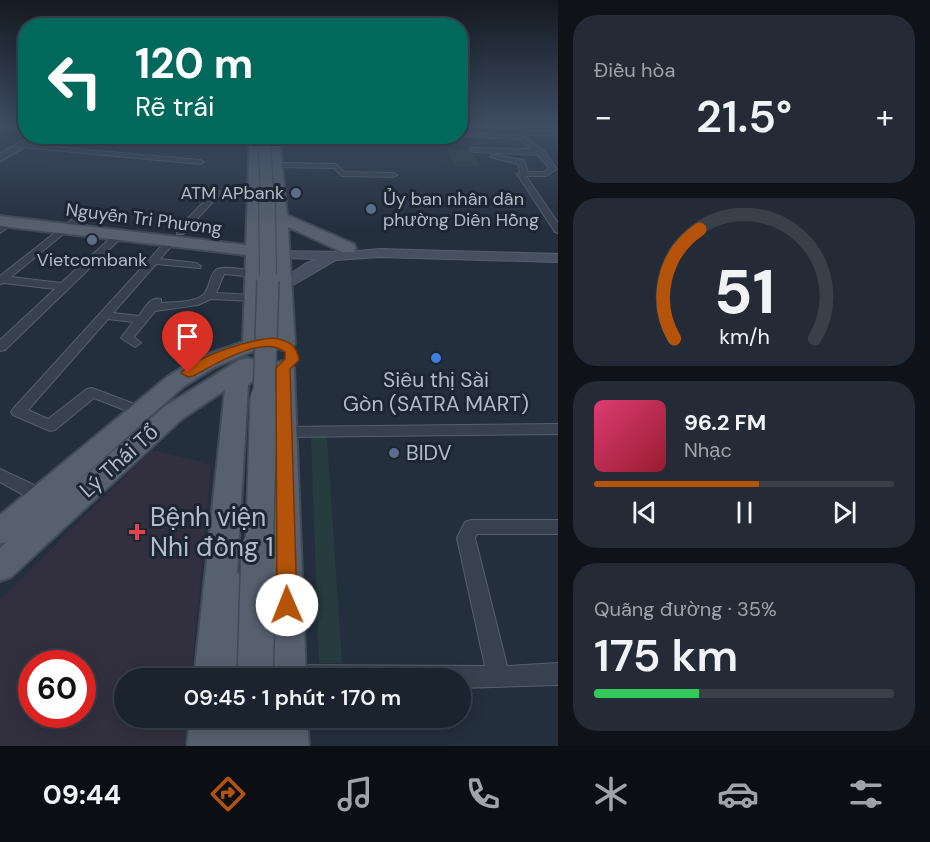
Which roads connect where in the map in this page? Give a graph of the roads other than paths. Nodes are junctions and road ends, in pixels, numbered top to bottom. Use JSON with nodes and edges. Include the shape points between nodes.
{"nodes":[{"id":1,"x":176,"y":160,"type":"edge"},
{"id":2,"x":259,"y":160,"type":"edge"},
{"id":3,"x":262,"y":160,"type":"edge"},
{"id":4,"x":272,"y":160,"type":"edge"},
{"id":5,"x":510,"y":160,"type":"edge"},
{"id":6,"x":200,"y":162,"type":"dead end"},
{"id":7,"x":554,"y":164,"type":"edge"},
{"id":8,"x":278,"y":165,"type":"junction"},
{"id":9,"x":525,"y":174,"type":"junction"},
{"id":10,"x":393,"y":175,"type":"dead end"},
{"id":11,"x":218,"y":192,"type":"dead end"},
{"id":12,"x":279,"y":213,"type":"junction"},
{"id":13,"x":3,"y":221,"type":"edge"},
{"id":14,"x":69,"y":224,"type":"junction"},
{"id":15,"x":558,"y":230,"type":"edge"},
{"id":16,"x":118,"y":236,"type":"junction"},
{"id":17,"x":174,"y":238,"type":"junction"},
{"id":18,"x":256,"y":241,"type":"junction"},
{"id":19,"x":282,"y":249,"type":"junction"},
{"id":20,"x":347,"y":252,"type":"junction"},
{"id":21,"x":558,"y":258,"type":"edge"},
{"id":22,"x":153,"y":261,"type":"junction"},
{"id":23,"x":196,"y":266,"type":"dead end"},
{"id":24,"x":256,"y":274,"type":"junction"},
{"id":25,"x":1,"y":280,"type":"edge"},
{"id":26,"x":282,"y":285,"type":"junction"},
{"id":27,"x":63,"y":287,"type":"junction"},
{"id":28,"x":209,"y":296,"type":"junction"},
{"id":29,"x":254,"y":298,"type":"junction"},
{"id":30,"x":105,"y":315,"type":"junction"},
{"id":31,"x":143,"y":320,"type":"junction"},
{"id":32,"x":135,"y":343,"type":"dead end"},
{"id":33,"x":0,"y":347,"type":"edge"},
{"id":34,"x":283,"y":356,"type":"junction"},
{"id":35,"x":250,"y":359,"type":"junction"},
{"id":36,"x":200,"y":395,"type":"junction"},
{"id":37,"x":140,"y":411,"type":"junction"},
{"id":38,"x":240,"y":418,"type":"junction"},
{"id":39,"x":558,"y":429,"type":"edge"},
{"id":40,"x":283,"y":432,"type":"junction"},
{"id":41,"x":0,"y":475,"type":"edge"},
{"id":42,"x":42,"y":496,"type":"junction"},
{"id":43,"x":558,"y":526,"type":"edge"},
{"id":44,"x":0,"y":532,"type":"edge"},
{"id":45,"x":0,"y":567,"type":"edge"},
{"id":46,"x":227,"y":573,"type":"junction"},
{"id":47,"x":213,"y":668,"type":"edge"},
{"id":48,"x":228,"y":668,"type":"edge"},
{"id":49,"x":255,"y":668,"type":"edge"},
{"id":50,"x":296,"y":668,"type":"edge"},
{"id":51,"x":558,"y":674,"type":"edge"},
{"id":52,"x":471,"y":677,"type":"edge"},
{"id":53,"x":499,"y":677,"type":"junction"},
{"id":54,"x":208,"y":728,"type":"edge"},
{"id":55,"x":226,"y":728,"type":"edge"},
{"id":56,"x":253,"y":728,"type":"edge"},
{"id":57,"x":288,"y":728,"type":"edge"},
{"id":58,"x":207,"y":746,"type":"edge"},
{"id":59,"x":225,"y":746,"type":"edge"},
{"id":60,"x":252,"y":746,"type":"edge"},
{"id":61,"x":289,"y":746,"type":"edge"}],
"edges":[{"from":1,"to":6,"type":"street"},
{"from":2,"to":18,"type":"main road","via":[[248,225]]},
{"from":3,"to":49,"type":"main road","bridge":true,"via":[[269,247]]},
{"from":4,"to":8,"type":"main road"},
{"from":5,"to":9,"type":"street","via":[[521,162]]},
{"from":7,"to":9,"type":"street","via":[[554,169],[546,174]]},
{"from":8,"to":10,"type":"street","via":[[332,165],[342,174]]},
{"from":8,"to":12,"type":"main road"},
{"from":9,"to":15,"type":"street","via":[[521,174]]},
{"from":11,"to":17,"type":"street"},
{"from":12,"to":19,"type":"main road"},
{"from":12,"to":20,"type":"main road"},
{"from":13,"to":14,"type":"main road","name":"Nguyễn Tri Phương"},
{"from":14,"to":16,"type":"main road","name":"Nguyễn Tri Phương"},
{"from":14,"to":17,"type":"main road","name":"Nguyễn Tri Phương"},
{"from":14,"to":25,"type":"street"},
{"from":16,"to":17,"type":"main road","name":"Nguyễn Tri Phương"},
{"from":16,"to":27,"type":"street"},
{"from":17,"to":18,"type":"main road","name":"Nguyễn Tri Phương"},
{"from":17,"to":22,"type":"street"},
{"from":18,"to":19,"type":"main road","name":"Nguyễn Tri Phương"},
{"from":18,"to":24,"type":"main road"},
{"from":19,"to":20,"type":"main road"},
{"from":19,"to":26,"type":"main road"},
{"from":20,"to":21,"type":"main road"},
{"from":20,"to":26,"type":"main road","via":[[310,267]]},
{"from":22,"to":23,"type":"street"},
{"from":22,"to":30,"type":"street"},
{"from":24,"to":28,"type":"street","via":[[220,271]]},
{"from":24,"to":29,"type":"main road"},
{"from":25,"to":27,"type":"street"},
{"from":26,"to":34,"type":"main road"},
{"from":27,"to":33,"type":"street"},
{"from":28,"to":29,"type":"street"},
{"from":28,"to":31,"type":"street","via":[[198,302],[155,305]]},
{"from":29,"to":35,"type":"main road"},
{"from":30,"to":31,"type":"street"},
{"from":30,"to":37,"type":"street","via":[[18,412],[50,426],[92,392]]},
{"from":31,"to":32,"type":"street","via":[[127,338]]},
{"from":34,"to":35,"type":"main road","via":[[267,371]]},
{"from":34,"to":35,"type":"main road","via":[[268,341]]},
{"from":34,"to":40,"type":"main road"},
{"from":35,"to":36,"type":"main road","name":"Lý Thái Tổ"},
{"from":35,"to":37,"type":"main road","name":"Lý Thái Tổ","via":[[220,356],[188,373]]},
{"from":35,"to":38,"type":"main road"},
{"from":36,"to":38,"type":"main road","via":[[223,404]]},
{"from":36,"to":45,"type":"main road","name":"Lý Thái Tổ","via":[[154,429]]},
{"from":37,"to":42,"type":"main road","name":"Lý Thái Tổ"},
{"from":38,"to":46,"type":"main road"},
{"from":39,"to":40,"type":"street"},
{"from":40,"to":50,"type":"main road"},
{"from":41,"to":42,"type":"street"},
{"from":42,"to":44,"type":"main road","name":"Lý Thái Tổ"},
{"from":43,"to":53,"type":"street","via":[[471,527],[466,538]]},
{"from":46,"to":47,"type":"main road"},
{"from":46,"to":48,"type":"main road"},
{"from":51,"to":53,"type":"street"},
{"from":52,"to":53,"type":"street"},
{"from":54,"to":58,"type":"main road"},
{"from":55,"to":59,"type":"main road"},
{"from":56,"to":60,"type":"main road"},
{"from":57,"to":61,"type":"main road"}]}
